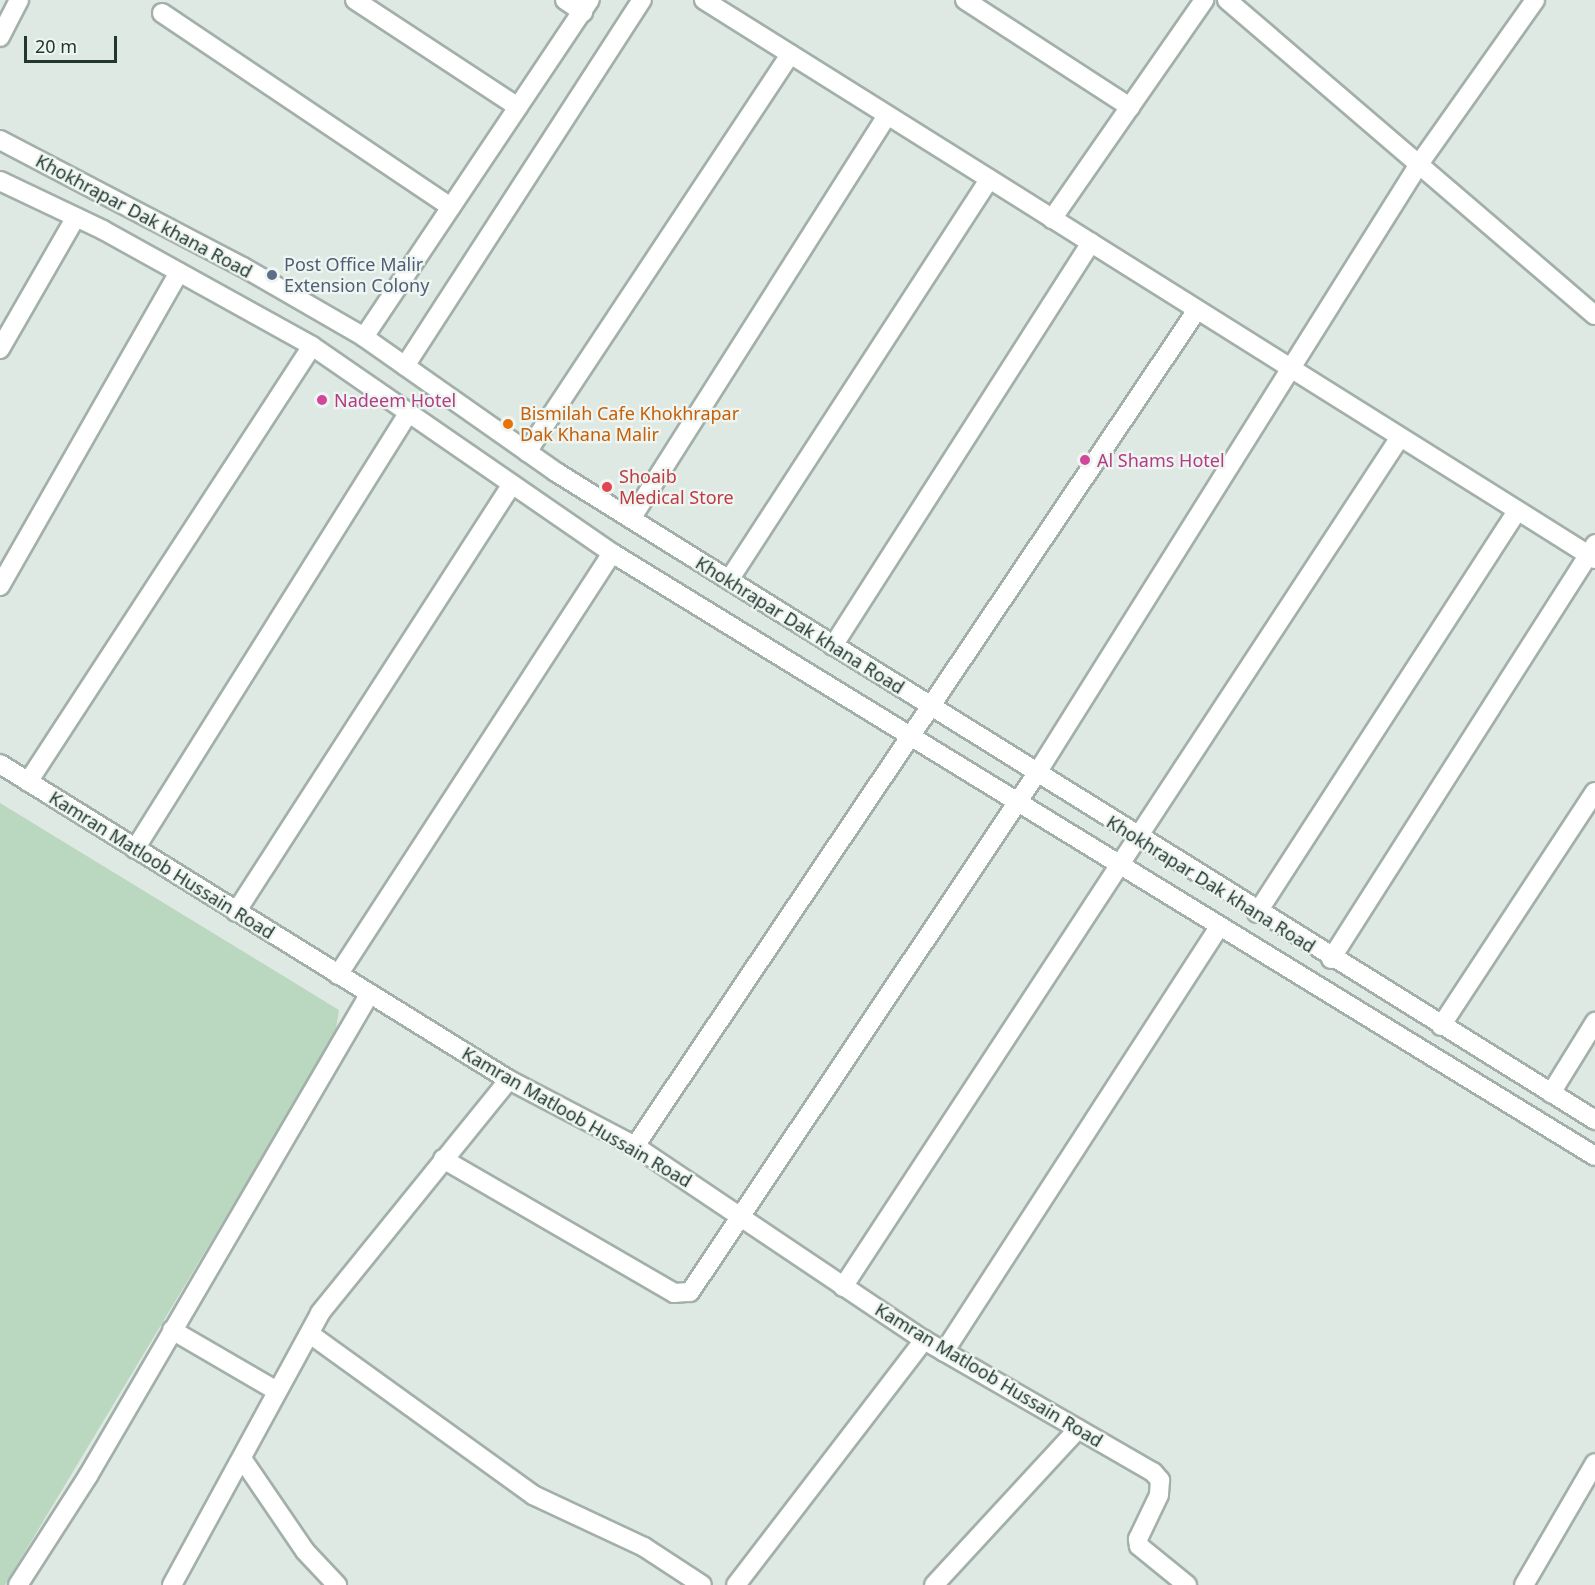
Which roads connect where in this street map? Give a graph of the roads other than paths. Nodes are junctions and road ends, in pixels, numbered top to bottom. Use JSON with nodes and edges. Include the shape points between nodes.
{"nodes":[{"id":1,"x":19,"y":0,"type":"edge"},
{"id":2,"x":355,"y":0,"type":"edge"},
{"id":3,"x":565,"y":0,"type":"edge"},
{"id":4,"x":642,"y":0,"type":"edge"},
{"id":5,"x":704,"y":0,"type":"edge"},
{"id":6,"x":965,"y":0,"type":"edge"},
{"id":7,"x":1204,"y":0,"type":"edge"},
{"id":8,"x":1227,"y":0,"type":"edge"},
{"id":9,"x":1535,"y":0,"type":"edge"},
{"id":10,"x":586,"y":6,"type":"edge"},
{"id":11,"x":162,"y":13,"type":"dead end"},
{"id":12,"x":0,"y":37,"type":"edge"},
{"id":13,"x":790,"y":54,"type":"junction"},
{"id":14,"x":518,"y":107,"type":"junction"},
{"id":15,"x":1130,"y":107,"type":"junction"},
{"id":16,"x":887,"y":115,"type":"junction"},
{"id":17,"x":0,"y":140,"type":"edge"},
{"id":18,"x":1419,"y":164,"type":"junction"},
{"id":19,"x":989,"y":179,"type":"junction"},
{"id":20,"x":0,"y":181,"type":"edge"},
{"id":21,"x":451,"y":207,"type":"junction"},
{"id":22,"x":76,"y":217,"type":"junction"},
{"id":23,"x":1052,"y":219,"type":"junction"},
{"id":24,"x":1091,"y":243,"type":"junction"},
{"id":25,"x":178,"y":272,"type":"junction"},
{"id":26,"x":1197,"y":310,"type":"junction"},
{"id":27,"x":1595,"y":315,"type":"edge"},
{"id":28,"x":364,"y":337,"type":"junction"},
{"id":29,"x":312,"y":346,"type":"junction"},
{"id":30,"x":0,"y":349,"type":"edge"},
{"id":31,"x":405,"y":366,"type":"junction"},
{"id":32,"x":1291,"y":369,"type":"junction"},
{"id":33,"x":409,"y":412,"type":"junction"},
{"id":34,"x":1400,"y":437,"type":"junction"},
{"id":35,"x":527,"y":452,"type":"junction"},
{"id":36,"x":512,"y":484,"type":"junction"},
{"id":37,"x":1517,"y":511,"type":"junction"},
{"id":38,"x":631,"y":519,"type":"junction"},
{"id":39,"x":612,"y":553,"type":"junction"},
{"id":40,"x":1593,"y":553,"type":"edge"},
{"id":41,"x":729,"y":580,"type":"junction"},
{"id":42,"x":0,"y":586,"type":"edge"},
{"id":43,"x":833,"y":646,"type":"junction"},
{"id":44,"x":928,"y":705,"type":"junction"},
{"id":45,"x":906,"y":737,"type":"junction"},
{"id":46,"x":0,"y":764,"type":"edge"},
{"id":47,"x":1037,"y":774,"type":"junction"},
{"id":48,"x":28,"y":782,"type":"junction"},
{"id":49,"x":1595,"y":792,"type":"edge"},
{"id":50,"x":1016,"y":804,"type":"junction"},
{"id":51,"x":1138,"y":837,"type":"junction"},
{"id":52,"x":135,"y":849,"type":"junction"},
{"id":53,"x":1119,"y":867,"type":"junction"},
{"id":54,"x":236,"y":912,"type":"junction"},
{"id":55,"x":1257,"y":913,"type":"junction"},
{"id":56,"x":1219,"y":927,"type":"junction"},
{"id":57,"x":1331,"y":959,"type":"junction"},
{"id":58,"x":338,"y":975,"type":"junction"},
{"id":59,"x":369,"y":995,"type":"junction"},
{"id":60,"x":1595,"y":1022,"type":"edge"},
{"id":61,"x":1441,"y":1026,"type":"junction"},
{"id":62,"x":509,"y":1080,"type":"junction"},
{"id":63,"x":1551,"y":1093,"type":"junction"},
{"id":64,"x":1595,"y":1120,"type":"edge"},
{"id":65,"x":634,"y":1146,"type":"junction"},
{"id":66,"x":1595,"y":1156,"type":"edge"},
{"id":67,"x":443,"y":1159,"type":"junction"},
{"id":68,"x":745,"y":1216,"type":"junction"},
{"id":69,"x":843,"y":1287,"type":"junction"},
{"id":70,"x":172,"y":1330,"type":"junction"},
{"id":71,"x":310,"y":1334,"type":"junction"},
{"id":72,"x":924,"y":1340,"type":"junction"},
{"id":73,"x":944,"y":1352,"type":"junction"},
{"id":74,"x":277,"y":1391,"type":"junction"},
{"id":75,"x":1078,"y":1429,"type":"junction"},
{"id":76,"x":243,"y":1460,"type":"junction"},
{"id":77,"x":1595,"y":1463,"type":"edge"},
{"id":78,"x":18,"y":1585,"type":"edge"},
{"id":79,"x":172,"y":1585,"type":"edge"},
{"id":80,"x":337,"y":1585,"type":"edge"},
{"id":81,"x":702,"y":1585,"type":"edge"},
{"id":82,"x":736,"y":1585,"type":"edge"},
{"id":83,"x":934,"y":1585,"type":"edge"},
{"id":84,"x":1187,"y":1585,"type":"edge"},
{"id":85,"x":1524,"y":1585,"type":"edge"}],
"edges":[{"from":1,"to":12,"type":"street"},
{"from":2,"to":14,"type":"street"},
{"from":3,"to":10,"type":"street"},
{"from":4,"to":31,"type":"street"},
{"from":5,"to":13,"type":"street"},
{"from":6,"to":15,"type":"street"},
{"from":7,"to":15,"type":"street"},
{"from":8,"to":18,"type":"street"},
{"from":9,"to":18,"type":"street"},
{"from":10,"to":14,"type":"street"},
{"from":11,"to":21,"type":"street"},
{"from":13,"to":16,"type":"street"},
{"from":13,"to":35,"type":"street"},
{"from":14,"to":21,"type":"street"},
{"from":15,"to":23,"type":"street"},
{"from":16,"to":19,"type":"street"},
{"from":16,"to":38,"type":"street"},
{"from":17,"to":28,"type":"street","name":"Khokhrapar Dak khana Road","via":[[243,267]]},
{"from":18,"to":27,"type":"street"},
{"from":18,"to":32,"type":"street"},
{"from":19,"to":23,"type":"street"},
{"from":19,"to":41,"type":"street"},
{"from":20,"to":22,"type":"street","name":"Khokhrapar Dak khana Road"},
{"from":21,"to":28,"type":"street"},
{"from":22,"to":25,"type":"street","name":"Khokhrapar Dak khana Road"},
{"from":22,"to":30,"type":"street"},
{"from":23,"to":24,"type":"street"},
{"from":24,"to":26,"type":"street"},
{"from":24,"to":43,"type":"street"},
{"from":25,"to":29,"type":"street","name":"Khokhrapar Dak khana Road"},
{"from":25,"to":42,"type":"street"},
{"from":26,"to":32,"type":"street"},
{"from":26,"to":44,"type":"street"},
{"from":28,"to":31,"type":"street","name":"Khokhrapar Dak khana Road"},
{"from":29,"to":33,"type":"street","name":"Khokhrapar Dak khana Road"},
{"from":29,"to":48,"type":"street"},
{"from":31,"to":35,"type":"street","name":"Khokhrapar Dak khana Road"},
{"from":32,"to":34,"type":"street"},
{"from":32,"to":47,"type":"street"},
{"from":33,"to":36,"type":"street","name":"Khokhrapar Dak khana Road"},
{"from":33,"to":52,"type":"street"},
{"from":34,"to":37,"type":"street"},
{"from":34,"to":51,"type":"street"},
{"from":35,"to":38,"type":"street","name":"Khokhrapar Dak khana Road"},
{"from":36,"to":39,"type":"street","name":"Khokhrapar Dak khana Road"},
{"from":36,"to":54,"type":"street"},
{"from":37,"to":40,"type":"street"},
{"from":37,"to":55,"type":"street"},
{"from":38,"to":41,"type":"street","name":"Khokhrapar Dak khana Road"},
{"from":39,"to":45,"type":"street","name":"Khokhrapar Dak khana Road"},
{"from":39,"to":58,"type":"street"},
{"from":40,"to":57,"type":"street"},
{"from":41,"to":43,"type":"street","name":"Khokhrapar Dak khana Road"},
{"from":43,"to":44,"type":"street","name":"Khokhrapar Dak khana Road"},
{"from":44,"to":45,"type":"street"},
{"from":44,"to":47,"type":"street","name":"Khokhrapar Dak khana Road"},
{"from":45,"to":50,"type":"street","name":"Khokhrapar Dak khana Road"},
{"from":45,"to":65,"type":"street"},
{"from":46,"to":48,"type":"street","name":"Kamran Matloob Hussain Road"},
{"from":47,"to":50,"type":"street"},
{"from":47,"to":51,"type":"street","name":"Khokhrapar Dak khana Road"},
{"from":48,"to":52,"type":"street","name":"Kamran Matloob Hussain Road"},
{"from":49,"to":61,"type":"street"},
{"from":50,"to":53,"type":"street","name":"Khokhrapar Dak khana Road"},
{"from":50,"to":68,"type":"street"},
{"from":51,"to":53,"type":"street"},
{"from":51,"to":55,"type":"street","name":"Khokhrapar Dak khana Road"},
{"from":52,"to":54,"type":"street","name":"Kamran Matloob Hussain Road"},
{"from":53,"to":56,"type":"street","name":"Khokhrapar Dak khana Road"},
{"from":53,"to":69,"type":"street"},
{"from":54,"to":58,"type":"street","name":"Kamran Matloob Hussain Road"},
{"from":55,"to":57,"type":"street","name":"Khokhrapar Dak khana Road"},
{"from":56,"to":66,"type":"street","name":"Khokhrapar Dak khana Road"},
{"from":56,"to":73,"type":"street"},
{"from":57,"to":61,"type":"street","name":"Khokhrapar Dak khana Road"},
{"from":58,"to":59,"type":"street","name":"Kamran Matloob Hussain Road"},
{"from":59,"to":62,"type":"street","name":"Kamran Matloob Hussain Road"},
{"from":59,"to":70,"type":"street"},
{"from":60,"to":63,"type":"street"},
{"from":61,"to":63,"type":"street","name":"Khokhrapar Dak khana Road"},
{"from":62,"to":65,"type":"street","name":"Kamran Matloob Hussain Road"},
{"from":62,"to":67,"type":"street"},
{"from":63,"to":64,"type":"street","name":"Khokhrapar Dak khana Road"},
{"from":65,"to":68,"type":"street","name":"Kamran Matloob Hussain Road"},
{"from":67,"to":68,"type":"street","via":[[682,1295],[690,1292]]},
{"from":67,"to":71,"type":"street","via":[[321,1313]]},
{"from":68,"to":69,"type":"street","name":"Kamran Matloob Hussain Road"},
{"from":69,"to":72,"type":"street","name":"Kamran Matloob Hussain Road"},
{"from":70,"to":74,"type":"street"},
{"from":70,"to":78,"type":"street","via":[[88,1476]]},
{"from":71,"to":74,"type":"street"},
{"from":71,"to":81,"type":"street","via":[[533,1495],[644,1547]]},
{"from":72,"to":73,"type":"street","name":"Kamran Matloob Hussain Road"},
{"from":72,"to":82,"type":"street"},
{"from":73,"to":75,"type":"street","name":"Kamran Matloob Hussain Road"},
{"from":74,"to":76,"type":"street"},
{"from":75,"to":83,"type":"street"},
{"from":75,"to":84,"type":"street","name":"Kamran Matloob Hussain Road","via":[[1160,1480],[1159,1495],[1139,1546]]},
{"from":76,"to":79,"type":"street"},
{"from":76,"to":80,"type":"street","via":[[305,1551]]},
{"from":77,"to":85,"type":"street"}]}
